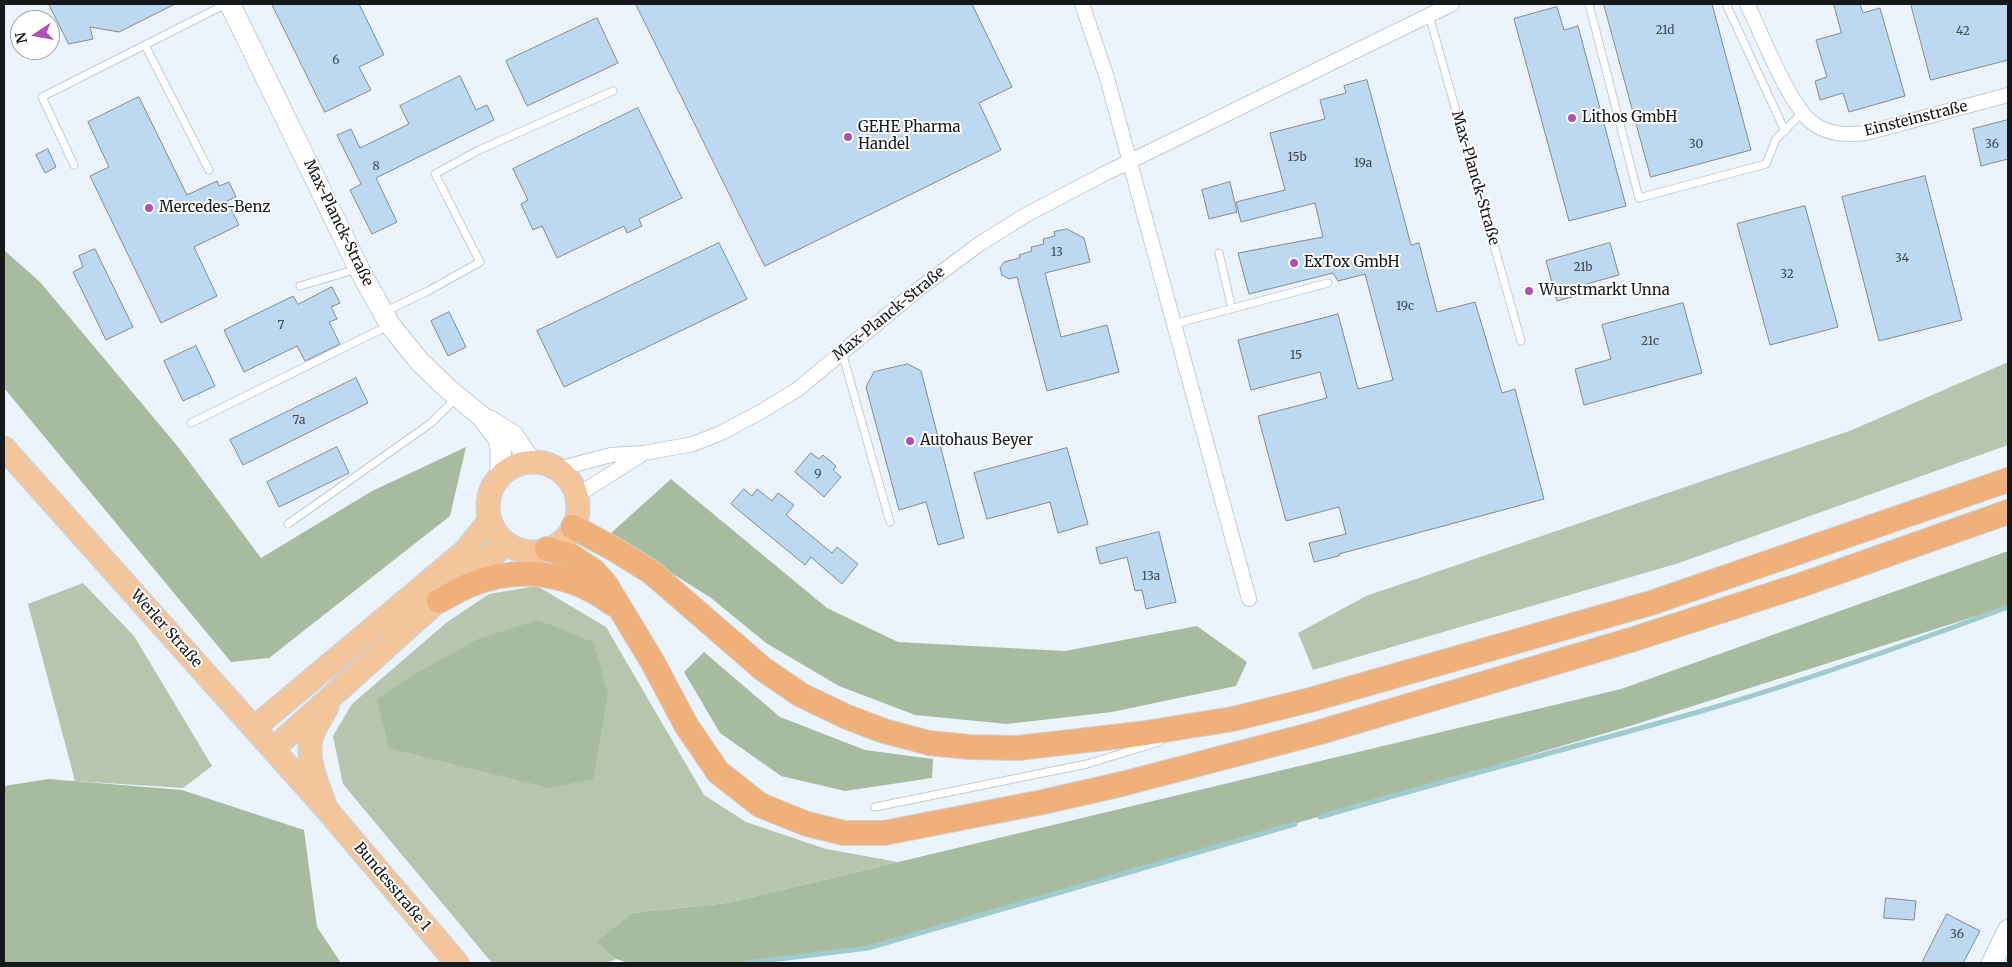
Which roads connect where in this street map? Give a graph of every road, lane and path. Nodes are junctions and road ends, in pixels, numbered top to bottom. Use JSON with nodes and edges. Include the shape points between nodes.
{"nodes":[{"id":1,"x":226,"y":4,"type":"edge"},
{"id":2,"x":230,"y":4,"type":"edge"},
{"id":3,"x":1082,"y":4,"type":"edge"},
{"id":4,"x":1452,"y":4,"type":"edge"},
{"id":5,"x":1589,"y":4,"type":"edge"},
{"id":6,"x":1726,"y":4,"type":"edge"},
{"id":7,"x":1747,"y":4,"type":"edge"},
{"id":8,"x":1429,"y":15,"type":"junction"},
{"id":9,"x":145,"y":45,"type":"junction"},
{"id":10,"x":614,"y":91,"type":"dead end"},
{"id":11,"x":2008,"y":95,"type":"edge"},
{"id":12,"x":1802,"y":113,"type":"junction"},
{"id":13,"x":1785,"y":131,"type":"junction"},
{"id":14,"x":1130,"y":161,"type":"junction"},
{"id":15,"x":74,"y":165,"type":"dead end"},
{"id":16,"x":209,"y":170,"type":"dead end"},
{"id":17,"x":1219,"y":253,"type":"dead end"},
{"id":18,"x":359,"y":269,"type":"junction"},
{"id":19,"x":1328,"y":283,"type":"dead end"},
{"id":20,"x":300,"y":286,"type":"dead end"},
{"id":21,"x":1232,"y":308,"type":"junction"},
{"id":22,"x":386,"y":319,"type":"junction"},
{"id":23,"x":1174,"y":324,"type":"junction"},
{"id":24,"x":1521,"y":341,"type":"dead end"},
{"id":25,"x":842,"y":352,"type":"junction"},
{"id":26,"x":457,"y":397,"type":"junction"},
{"id":27,"x":481,"y":416,"type":"junction"},
{"id":28,"x":191,"y":423,"type":"dead end"},
{"id":29,"x":4,"y":448,"type":"edge"},
{"id":30,"x":644,"y":453,"type":"junction"},
{"id":31,"x":531,"y":462,"type":"junction"},
{"id":32,"x":558,"y":469,"type":"junction"},
{"id":33,"x":500,"y":475,"type":"junction"},
{"id":34,"x":2008,"y":480,"type":"edge"},
{"id":35,"x":576,"y":496,"type":"junction"},
{"id":36,"x":2008,"y":512,"type":"edge"},
{"id":37,"x":490,"y":520,"type":"junction"},
{"id":38,"x":890,"y":522,"type":"dead end"},
{"id":39,"x":288,"y":524,"type":"dead end"},
{"id":40,"x":573,"y":527,"type":"junction"},
{"id":41,"x":508,"y":544,"type":"junction"},
{"id":42,"x":547,"y":549,"type":"junction"},
{"id":43,"x":1249,"y":599,"type":"dead end"},
{"id":44,"x":438,"y":601,"type":"junction"},
{"id":45,"x":621,"y":609,"type":"junction"},
{"id":46,"x":335,"y":693,"type":"junction"},
{"id":47,"x":1232,"y":719,"type":"junction"},
{"id":48,"x":254,"y":728,"type":"junction"},
{"id":49,"x":1177,"y":736,"type":"dead end"},
{"id":50,"x":1168,"y":739,"type":"dead end"},
{"id":51,"x":273,"y":749,"type":"junction"},
{"id":52,"x":874,"y":807,"type":"dead end"},
{"id":53,"x":327,"y":810,"type":"junction"},
{"id":54,"x":2008,"y":930,"type":"edge"},
{"id":55,"x":457,"y":963,"type":"edge"},
{"id":56,"x":1992,"y":963,"type":"edge"}],
"edges":[{"from":1,"to":9,"type":"lane"},
{"from":2,"to":18,"type":"main road","name":"Max-Planck-Straße"},
{"from":3,"to":14,"type":"street"},
{"from":4,"to":8,"type":"street","name":"Max-Planck-Straße"},
{"from":5,"to":13,"type":"lane","via":[[1639,198],[1766,164],[1776,139]]},
{"from":6,"to":13,"type":"lane"},
{"from":7,"to":12,"type":"street","name":"Einsteinstraße"},
{"from":8,"to":14,"type":"street","name":"Max-Planck-Straße"},
{"from":8,"to":24,"type":"lane","name":"Max-Planck-Straße"},
{"from":9,"to":15,"type":"lane","via":[[42,97]]},
{"from":9,"to":16,"type":"lane"},
{"from":10,"to":22,"type":"lane","via":[[479,150],[435,174],[480,262]]},
{"from":11,"to":12,"type":"street","name":"Einsteinstraße","via":[[1866,133],[1847,135],[1828,131]]},
{"from":12,"to":13,"type":"lane"},
{"from":14,"to":23,"type":"street"},
{"from":14,"to":25,"type":"street","name":"Max-Planck-Straße","via":[[1032,212],[978,245]]},
{"from":17,"to":21,"type":"lane"},
{"from":18,"to":20,"type":"lane"},
{"from":18,"to":22,"type":"main road","name":"Max-Planck-Straße"},
{"from":19,"to":21,"type":"lane"},
{"from":21,"to":23,"type":"lane"},
{"from":22,"to":26,"type":"main road","name":"Max-Planck-Straße","via":[[420,362]]},
{"from":22,"to":28,"type":"lane"},
{"from":23,"to":43,"type":"street"},
{"from":25,"to":30,"type":"street","name":"Max-Planck-Straße","via":[[798,389],[722,433],[693,444]]},
{"from":25,"to":38,"type":"lane"},
{"from":26,"to":27,"type":"main road","name":"Max-Planck-Straße"},
{"from":26,"to":39,"type":"lane","via":[[431,422]]},
{"from":27,"to":31,"type":"main road","name":"Max-Planck-Straße","via":[[513,435]]},
{"from":27,"to":33,"type":"main road","name":"Max-Planck-Straße","via":[[498,438],[502,456]]},
{"from":29,"to":48,"type":"main road","name":"Werler Straße"},
{"from":30,"to":32,"type":"street","name":"Max-Planck-Straße","via":[[611,455]]},
{"from":30,"to":35,"type":"street","name":"Max-Planck-Straße"},
{"from":31,"to":32,"type":"main road"},
{"from":31,"to":33,"type":"main road","via":[[514,466]]},
{"from":32,"to":35,"type":"main road"},
{"from":33,"to":37,"type":"main road","via":[[488,504]]},
{"from":34,"to":47,"type":"highway","via":[[1651,603],[1310,700]]},
{"from":35,"to":40,"type":"main road"},
{"from":36,"to":45,"type":"highway","via":[[1802,585],[1634,639],[1317,734],[1033,804],[884,834],[844,833],[807,824],[760,805],[718,772],[686,725]]},
{"from":37,"to":41,"type":"main road","via":[[497,534]]},
{"from":37,"to":48,"type":"main road","via":[[465,551]]},
{"from":40,"to":42,"type":"main road"},
{"from":40,"to":47,"type":"highway","via":[[651,572],[756,664],[801,695],[884,731],[929,742],[1018,748]]},
{"from":41,"to":42,"type":"main road","via":[[527,551]]},
{"from":41,"to":44,"type":"main road","via":[[480,563]]},
{"from":42,"to":45,"type":"highway","via":[[571,556],[594,571]]},
{"from":44,"to":45,"type":"highway","via":[[478,582],[504,575],[533,573],[558,577],[588,588]]},
{"from":44,"to":46,"type":"main road"},
{"from":46,"to":51,"type":"main road"},
{"from":46,"to":53,"type":"main road","via":[[311,738],[311,755]]},
{"from":47,"to":49,"type":"lane"},
{"from":48,"to":51,"type":"main road","name":"Werler Straße"},
{"from":50,"to":52,"type":"lane","via":[[1087,764]]},
{"from":51,"to":53,"type":"main road","name":"Werler Straße"},
{"from":53,"to":55,"type":"main road","name":"Bundesstraße 1"},
{"from":54,"to":56,"type":"main road"}]}
